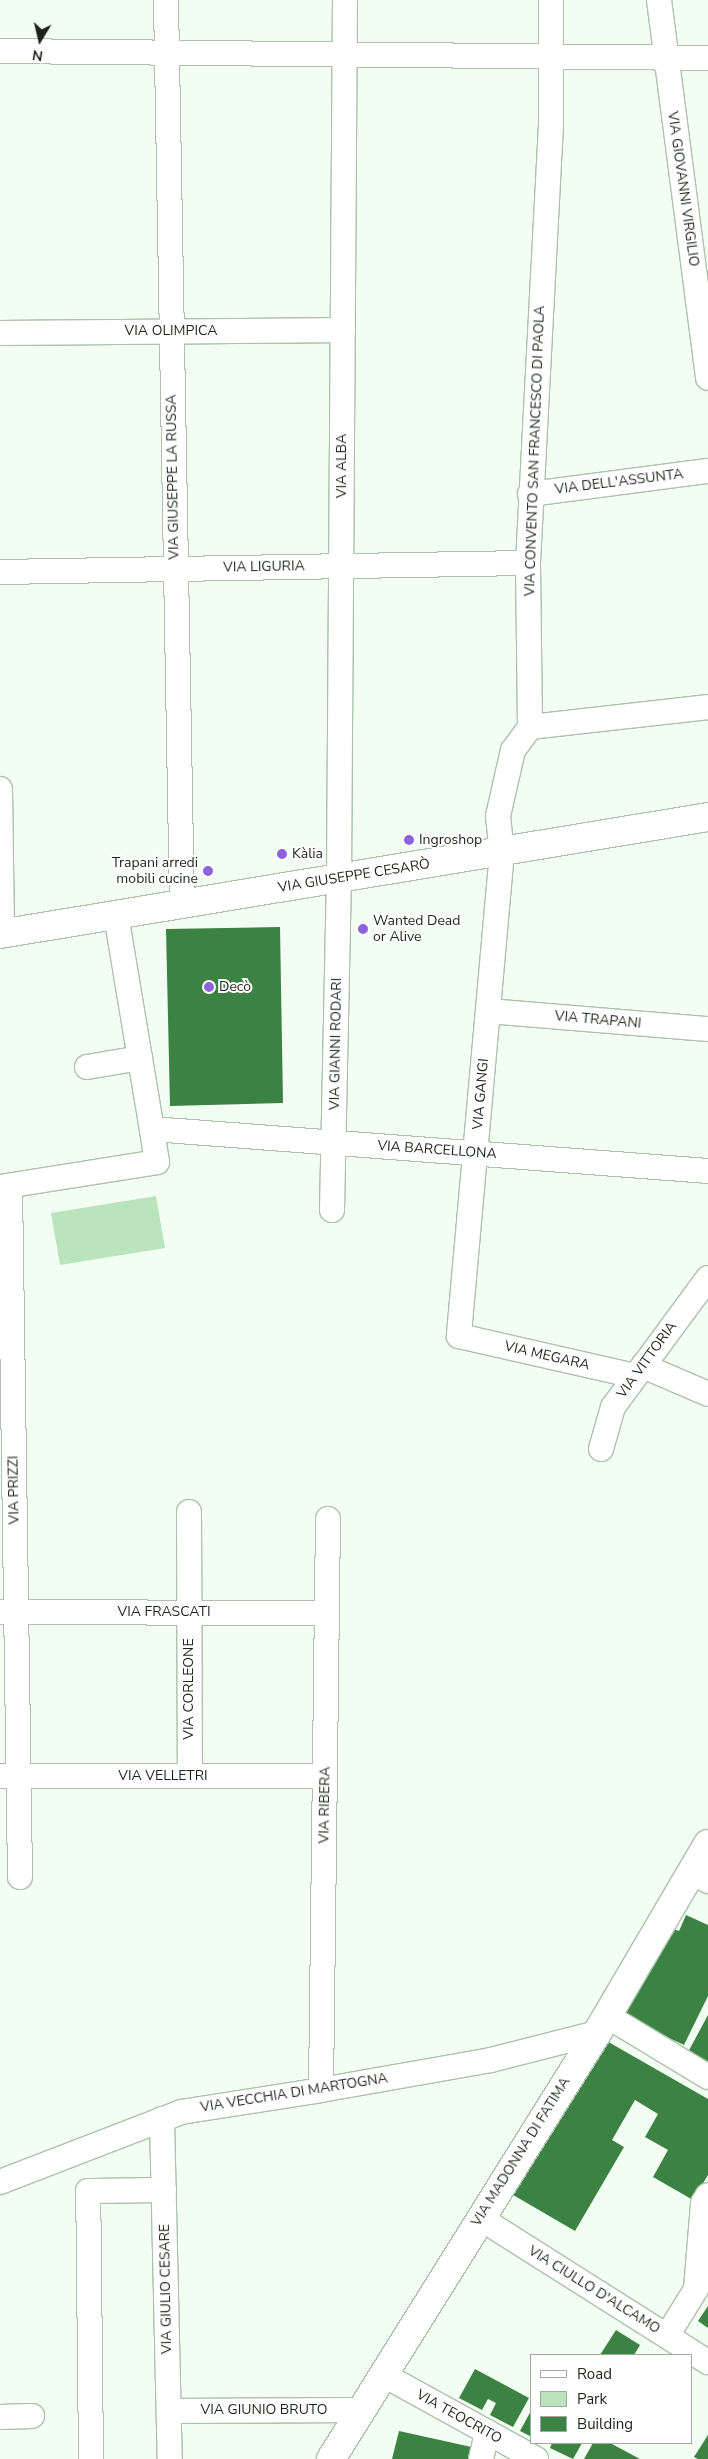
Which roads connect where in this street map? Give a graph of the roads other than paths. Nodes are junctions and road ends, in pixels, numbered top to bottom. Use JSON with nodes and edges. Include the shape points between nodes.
{"nodes":[{"id":1,"x":166,"y":0,"type":"edge"},
{"id":2,"x":345,"y":0,"type":"edge"},
{"id":3,"x":551,"y":0,"type":"edge"},
{"id":4,"x":659,"y":0,"type":"edge"},
{"id":5,"x":0,"y":51,"type":"edge"},
{"id":6,"x":165,"y":51,"type":"junction"},
{"id":7,"x":344,"y":53,"type":"junction"},
{"id":8,"x":550,"y":56,"type":"junction"},
{"id":9,"x":665,"y":58,"type":"junction"},
{"id":10,"x":708,"y":58,"type":"edge"},
{"id":11,"x":342,"y":330,"type":"junction"},
{"id":12,"x":170,"y":331,"type":"junction"},
{"id":13,"x":0,"y":333,"type":"edge"},
{"id":14,"x":708,"y":378,"type":"edge"},
{"id":15,"x":708,"y":471,"type":"edge"},
{"id":16,"x":530,"y":494,"type":"junction"},
{"id":17,"x":528,"y":563,"type":"junction"},
{"id":18,"x":341,"y":566,"type":"junction"},
{"id":19,"x":175,"y":569,"type":"junction"},
{"id":20,"x":0,"y":572,"type":"edge"},
{"id":21,"x":708,"y":707,"type":"edge"},
{"id":22,"x":530,"y":726,"type":"junction"},
{"id":23,"x":0,"y":790,"type":"edge"},
{"id":24,"x":708,"y":817,"type":"edge"},
{"id":25,"x":502,"y":852,"type":"junction"},
{"id":26,"x":339,"y":878,"type":"junction"},
{"id":27,"x":182,"y":904,"type":"junction"},
{"id":28,"x":116,"y":914,"type":"junction"},
{"id":29,"x":1,"y":934,"type":"edge"},
{"id":30,"x":488,"y":1011,"type":"junction"},
{"id":31,"x":708,"y":1029,"type":"edge"},
{"id":32,"x":140,"y":1058,"type":"junction"},
{"id":33,"x":87,"y":1067,"type":"dead end"},
{"id":34,"x":159,"y":1129,"type":"junction"},
{"id":35,"x":334,"y":1142,"type":"junction"},
{"id":36,"x":475,"y":1153,"type":"junction"},
{"id":37,"x":708,"y":1171,"type":"edge"},
{"id":38,"x":6,"y":1192,"type":"edge"},
{"id":39,"x":332,"y":1210,"type":"dead end"},
{"id":40,"x":708,"y":1278,"type":"edge"},
{"id":41,"x":459,"y":1336,"type":"joint"},
{"id":42,"x":639,"y":1371,"type":"junction"},
{"id":43,"x":708,"y":1394,"type":"edge"},
{"id":44,"x":601,"y":1449,"type":"dead end"},
{"id":45,"x":188,"y":1512,"type":"dead end"},
{"id":46,"x":328,"y":1519,"type":"dead end"},
{"id":47,"x":8,"y":1612,"type":"edge"},
{"id":48,"x":189,"y":1612,"type":"junction"},
{"id":49,"x":327,"y":1612,"type":"junction"},
{"id":50,"x":9,"y":1776,"type":"edge"},
{"id":51,"x":190,"y":1776,"type":"junction"},
{"id":52,"x":325,"y":1776,"type":"junction"},
{"id":53,"x":708,"y":1844,"type":"edge"},
{"id":54,"x":700,"y":1876,"type":"edge"},
{"id":55,"x":20,"y":1877,"type":"dead end"},
{"id":56,"x":602,"y":2024,"type":"junction"},
{"id":57,"x":708,"y":2077,"type":"edge"},
{"id":58,"x":321,"y":2090,"type":"junction"},
{"id":59,"x":162,"y":2119,"type":"junction"},
{"id":60,"x":0,"y":2182,"type":"edge"},
{"id":61,"x":164,"y":2190,"type":"junction"},
{"id":62,"x":708,"y":2195,"type":"edge"},
{"id":63,"x":484,"y":2211,"type":"junction"},
{"id":64,"x":671,"y":2329,"type":"junction"},
{"id":65,"x":708,"y":2343,"type":"edge"},
{"id":66,"x":708,"y":2362,"type":"edge"},
{"id":67,"x":382,"y":2374,"type":"junction"},
{"id":68,"x":360,"y":2410,"type":"junction"},
{"id":69,"x":169,"y":2411,"type":"junction"},
{"id":70,"x":32,"y":2416,"type":"dead end"},
{"id":71,"x":0,"y":2417,"type":"edge"},
{"id":72,"x":487,"y":2432,"type":"junction"},
{"id":73,"x":91,"y":2459,"type":"edge"},
{"id":74,"x":170,"y":2459,"type":"edge"},
{"id":75,"x":330,"y":2459,"type":"edge"},
{"id":76,"x":481,"y":2459,"type":"edge"},
{"id":77,"x":536,"y":2459,"type":"edge"}],
"edges":[{"from":1,"to":6,"type":"street","name":"VIA GIUSEPPE LA RUSSA"},
{"from":2,"to":7,"type":"street","name":"VIA ALBA"},
{"from":3,"to":8,"type":"street","name":"VIA CONVENTO SAN FRANCESCO DI PAOLA"},
{"from":4,"to":9,"type":"street","name":"VIA GIOVANNI VIRGILIO"},
{"from":5,"to":6,"type":"street"},
{"from":6,"to":7,"type":"street"},
{"from":6,"to":12,"type":"street","name":"VIA GIUSEPPE LA RUSSA"},
{"from":7,"to":8,"type":"street"},
{"from":7,"to":11,"type":"street","name":"VIA ALBA"},
{"from":8,"to":9,"type":"street"},
{"from":8,"to":16,"type":"street","name":"VIA CONVENTO SAN FRANCESCO DI PAOLA","via":[[551,129]]},
{"from":9,"to":10,"type":"street"},
{"from":9,"to":14,"type":"street","name":"VIA GIOVANNI VIRGILIO"},
{"from":11,"to":12,"type":"street","name":"VIA OLIMPICA"},
{"from":11,"to":18,"type":"street","name":"VIA ALBA"},
{"from":12,"to":13,"type":"street","name":"VIA OLIMPICA"},
{"from":12,"to":19,"type":"street","name":"VIA GIUSEPPE LA RUSSA"},
{"from":15,"to":16,"type":"street","name":"VIA DELL'ASSUNTA"},
{"from":16,"to":17,"type":"street","name":"VIA CONVENTO SAN FRANCESCO DI PAOLA"},
{"from":17,"to":18,"type":"street","name":"VIA LIGURIA"},
{"from":17,"to":22,"type":"street","name":"VIA CONVENTO SAN FRANCESCO DI PAOLA"},
{"from":18,"to":19,"type":"street","name":"VIA LIGURIA"},
{"from":18,"to":26,"type":"street","name":"VIA ALBA"},
{"from":19,"to":20,"type":"street","name":"VIA LIGURIA"},
{"from":19,"to":27,"type":"street","name":"VIA GIUSEPPE LA RUSSA"},
{"from":21,"to":22,"type":"street"},
{"from":22,"to":25,"type":"street","name":"VIA GANGI","via":[[513,750],[498,816]]},
{"from":23,"to":29,"type":"street"},
{"from":24,"to":25,"type":"street","name":"VIA GIUSEPPE CESARÒ"},
{"from":25,"to":26,"type":"street","name":"VIA GIUSEPPE CESARÒ"},
{"from":25,"to":30,"type":"street","name":"VIA GANGI"},
{"from":26,"to":27,"type":"street","name":"VIA GIUSEPPE CESARÒ"},
{"from":26,"to":35,"type":"street","name":"VIA GIANNI RODARI"},
{"from":27,"to":28,"type":"street","name":"VIA GIUSEPPE CESARÒ"},
{"from":28,"to":29,"type":"street","name":"VIA GIUSEPPE CESARÒ"},
{"from":28,"to":32,"type":"street"},
{"from":30,"to":31,"type":"street","name":"VIA TRAPANI"},
{"from":30,"to":36,"type":"street","name":"VIA GANGI"},
{"from":32,"to":33,"type":"street"},
{"from":32,"to":34,"type":"street"},
{"from":34,"to":35,"type":"street","name":"VIA BARCELLONA"},
{"from":34,"to":38,"type":"street","via":[[157,1162]]},
{"from":35,"to":36,"type":"street","name":"VIA BARCELLONA"},
{"from":35,"to":39,"type":"street","name":"VIA GIANNI RODARI"},
{"from":36,"to":37,"type":"street","name":"VIA BARCELLONA"},
{"from":36,"to":41,"type":"street","name":"VIA GANGI"},
{"from":38,"to":47,"type":"street","name":"VIA PRIZZI"},
{"from":40,"to":42,"type":"street","name":"VIA VITTORIA"},
{"from":41,"to":42,"type":"street","name":"VIA MEGARA"},
{"from":42,"to":43,"type":"street","name":"VIA MEGARA"},
{"from":42,"to":44,"type":"street","name":"VIA VITTORIA","via":[[613,1407]]},
{"from":45,"to":48,"type":"street","name":"VIA CORLEONE"},
{"from":46,"to":49,"type":"street","name":"VIA RIBERA"},
{"from":47,"to":48,"type":"street","name":"VIA FRASCATI"},
{"from":47,"to":50,"type":"street","name":"VIA PRIZZI"},
{"from":48,"to":49,"type":"street","name":"VIA FRASCATI"},
{"from":48,"to":51,"type":"street","name":"VIA CORLEONE"},
{"from":49,"to":52,"type":"street","name":"VIA RIBERA"},
{"from":50,"to":51,"type":"street","name":"VIA VELLETRI"},
{"from":50,"to":55,"type":"street","name":"VIA PRIZZI"},
{"from":51,"to":52,"type":"street","name":"VIA VELLETRI"},
{"from":52,"to":58,"type":"street","name":"VIA RIBERA"},
{"from":53,"to":54,"type":"street","name":"VIA MADONNA DI FATIMA"},
{"from":54,"to":56,"type":"street","name":"VIA MADONNA DI FATIMA"},
{"from":56,"to":57,"type":"street"},
{"from":56,"to":58,"type":"street","name":"VIA VECCHIA DI MARTOGNA","via":[[491,2060]]},
{"from":56,"to":63,"type":"street","name":"VIA MADONNA DI FATIMA"},
{"from":58,"to":59,"type":"street","name":"VIA VECCHIA DI MARTOGNA","via":[[181,2112]]},
{"from":59,"to":60,"type":"street","name":"VIA VECCHIA DI MARTOGNA"},
{"from":59,"to":61,"type":"street","name":"VIA GIULIO CESARE"},
{"from":61,"to":69,"type":"street","name":"VIA GIULIO CESARE"},
{"from":61,"to":73,"type":"street","via":[[88,2191]]},
{"from":62,"to":64,"type":"street","via":[[703,2203],[696,2289]]},
{"from":63,"to":64,"type":"street","name":"VIA CIULLO D'ALCAMO"},
{"from":63,"to":67,"type":"street","name":"VIA MADONNA DI FATIMA"},
{"from":64,"to":65,"type":"street","name":"VIA CIULLO D'ALCAMO"},
{"from":64,"to":66,"type":"street","name":"VIA CIULLO D'ALCAMO"},
{"from":67,"to":68,"type":"street","name":"VIA MADONNA DI FATIMA"},
{"from":67,"to":72,"type":"street","name":"VIA TEOCRITO"},
{"from":68,"to":69,"type":"street","name":"VIA GIUNIO BRUTO"},
{"from":68,"to":75,"type":"street","name":"VIA MADONNA DI FATIMA"},
{"from":69,"to":74,"type":"street","name":"VIA GIULIO CESARE"},
{"from":70,"to":71,"type":"street"},
{"from":72,"to":76,"type":"street"},
{"from":72,"to":77,"type":"street","name":"VIA TEOCRITO"}]}
